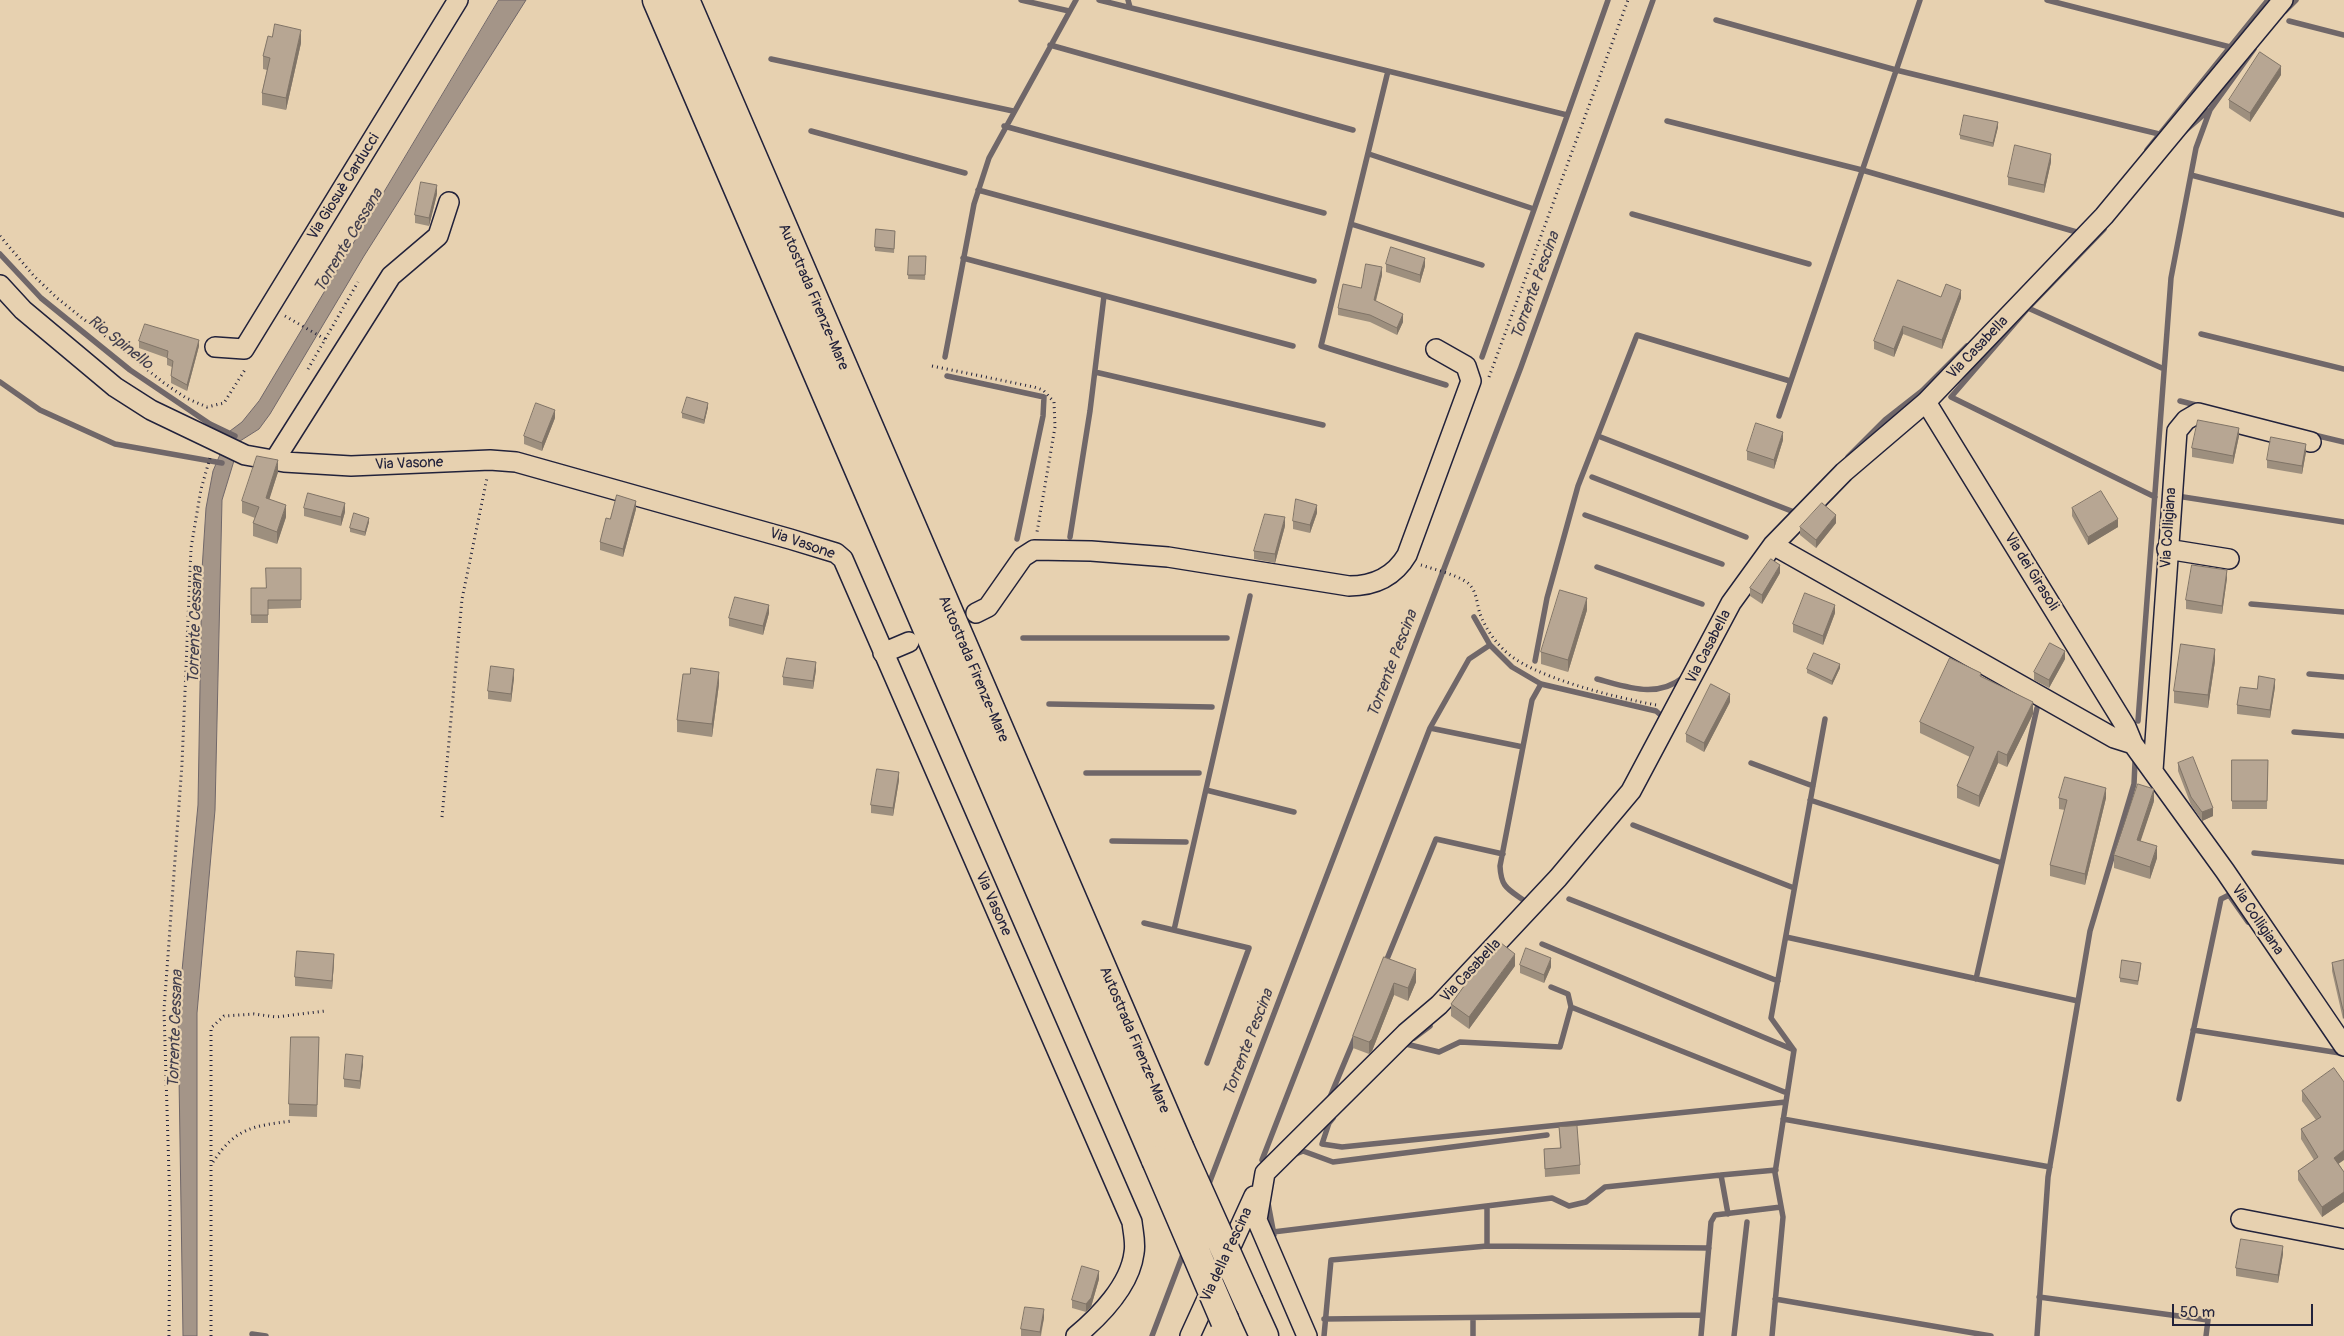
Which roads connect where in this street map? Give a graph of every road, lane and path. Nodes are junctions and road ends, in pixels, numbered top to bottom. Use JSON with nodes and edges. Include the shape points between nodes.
{"nodes":[{"id":1,"x":458,"y":0,"type":"edge"},
{"id":2,"x":657,"y":0,"type":"edge"},
{"id":3,"x":685,"y":0,"type":"edge"},
{"id":4,"x":1628,"y":0,"type":"edge"},
{"id":5,"x":2283,"y":0,"type":"edge"},
{"id":6,"x":449,"y":202,"type":"dead end"},
{"id":7,"x":0,"y":236,"type":"edge"},
{"id":8,"x":0,"y":285,"type":"edge"},
{"id":9,"x":280,"y":313,"type":"dead end"},
{"id":10,"x":326,"y":339,"type":"dead end"},
{"id":11,"x":215,"y":348,"type":"dead end"},
{"id":12,"x":1436,"y":349,"type":"dead end"},
{"id":13,"x":251,"y":360,"type":"dead end"},
{"id":14,"x":932,"y":366,"type":"dead end"},
{"id":15,"x":1488,"y":381,"type":"dead end"},
{"id":16,"x":1926,"y":402,"type":"junction"},
{"id":17,"x":216,"y":440,"type":"junction"},
{"id":18,"x":2311,"y":442,"type":"dead end"},
{"id":19,"x":490,"y":460,"type":"junction"},
{"id":20,"x":274,"y":461,"type":"junction"},
{"id":21,"x":1773,"y":545,"type":"junction"},
{"id":22,"x":2167,"y":549,"type":"junction"},
{"id":23,"x":1034,"y":550,"type":"junction"},
{"id":24,"x":2229,"y":559,"type":"dead end"},
{"id":25,"x":1422,"y":565,"type":"dead end"},
{"id":26,"x":976,"y":613,"type":"dead end"},
{"id":27,"x":909,"y":642,"type":"dead end"},
{"id":28,"x":883,"y":653,"type":"junction"},
{"id":29,"x":1680,"y":704,"type":"junction"},
{"id":30,"x":2133,"y":744,"type":"junction"},
{"id":31,"x":2153,"y":770,"type":"junction"},
{"id":32,"x":442,"y":817,"type":"dead end"},
{"id":33,"x":325,"y":1011,"type":"dead end"},
{"id":34,"x":2344,"y":1046,"type":"edge"},
{"id":35,"x":292,"y":1121,"type":"dead end"},
{"id":36,"x":212,"y":1162,"type":"junction"},
{"id":37,"x":1264,"y":1173,"type":"junction"},
{"id":38,"x":2241,"y":1219,"type":"dead end"},
{"id":39,"x":2344,"y":1239,"type":"edge"},
{"id":40,"x":1229,"y":1328,"type":"edge"},
{"id":41,"x":169,"y":1336,"type":"edge"},
{"id":42,"x":212,"y":1336,"type":"edge"},
{"id":43,"x":1076,"y":1336,"type":"edge"},
{"id":44,"x":1190,"y":1336,"type":"edge"},
{"id":45,"x":1264,"y":1336,"type":"edge"},
{"id":46,"x":1307,"y":1336,"type":"edge"}],
"edges":[{"from":1,"to":11,"type":"street","name":"Via Giosuè Carducci","via":[[244,349]]},
{"from":2,"to":40,"type":"highway","name":"Autostrada Firenze-Mare","bridge":true},
{"from":3,"to":45,"type":"highway","name":"Autostrada Firenze-Mare","bridge":true,"via":[[1179,1147]]},
{"from":4,"to":15,"type":"path"},
{"from":5,"to":16,"type":"street","name":"Via Casabella","via":[[2104,216]]},
{"from":6,"to":20,"type":"street","via":[[438,236],[390,276]]},
{"from":7,"to":13,"type":"path","via":[[57,298],[186,398],[207,407],[224,403]]},
{"from":8,"to":17,"type":"street","name":"Via Vasone","via":[[30,316],[115,387],[151,410]]},
{"from":9,"to":10,"type":"path"},
{"from":12,"to":23,"type":"street","via":[[1466,366],[1471,381],[1407,555],[1382,580],[1349,586],[1158,556]]},
{"from":14,"to":23,"type":"path","via":[[1034,387],[1043,390],[1054,402],[1055,427]]},
{"from":16,"to":21,"type":"street","name":"Via Casabella","via":[[1844,472]]},
{"from":16,"to":30,"type":"street","name":"Via dei Girasoli","via":[[2126,727]]},
{"from":17,"to":20,"type":"street","name":"Via Vasone","via":[[245,455]]},
{"from":17,"to":41,"type":"path","via":[[201,489],[191,548],[182,764],[164,1010],[170,1207]]},
{"from":18,"to":22,"type":"street","name":"Via Colligiana","via":[[2198,413],[2186,420],[2176,431]]},
{"from":19,"to":20,"type":"street","name":"Via Vasone","via":[[389,466]]},
{"from":19,"to":28,"type":"street","name":"Via Vasone","via":[[525,464],[836,553],[851,574]]},
{"from":19,"to":32,"type":"path","via":[[462,600]]},
{"from":21,"to":29,"type":"street","name":"Via Casabella","via":[[1731,603]]},
{"from":21,"to":30,"type":"street","via":[[2114,738]]},
{"from":22,"to":24,"type":"street"},
{"from":22,"to":31,"type":"street","name":"Via Colligiana"},
{"from":23,"to":26,"type":"street","via":[[1023,557],[988,607]]},
{"from":25,"to":29,"type":"path","via":[[1471,586],[1484,625],[1504,651],[1521,662],[1595,690],[1656,705]]},
{"from":27,"to":28,"type":"street"},
{"from":28,"to":43,"type":"street","name":"Via Vasone","via":[[1132,1222],[1135,1240],[1130,1268],[1114,1296]]},
{"from":29,"to":37,"type":"street","name":"Via Casabella","via":[[1631,791],[1558,878],[1439,1006],[1406,1033]]},
{"from":30,"to":31,"type":"street","name":"Via Colligiana"},
{"from":31,"to":34,"type":"street","name":"Via Colligiana"},
{"from":33,"to":36,"type":"path","via":[[276,1017],[254,1014],[224,1016],[212,1028]]},
{"from":35,"to":36,"type":"path","via":[[252,1126],[225,1144]]},
{"from":36,"to":42,"type":"path"},
{"from":37,"to":44,"type":"street","name":"Via della Pescina"},
{"from":37,"to":46,"type":"street","via":[[1257,1220]]},
{"from":38,"to":39,"type":"street"}]}
